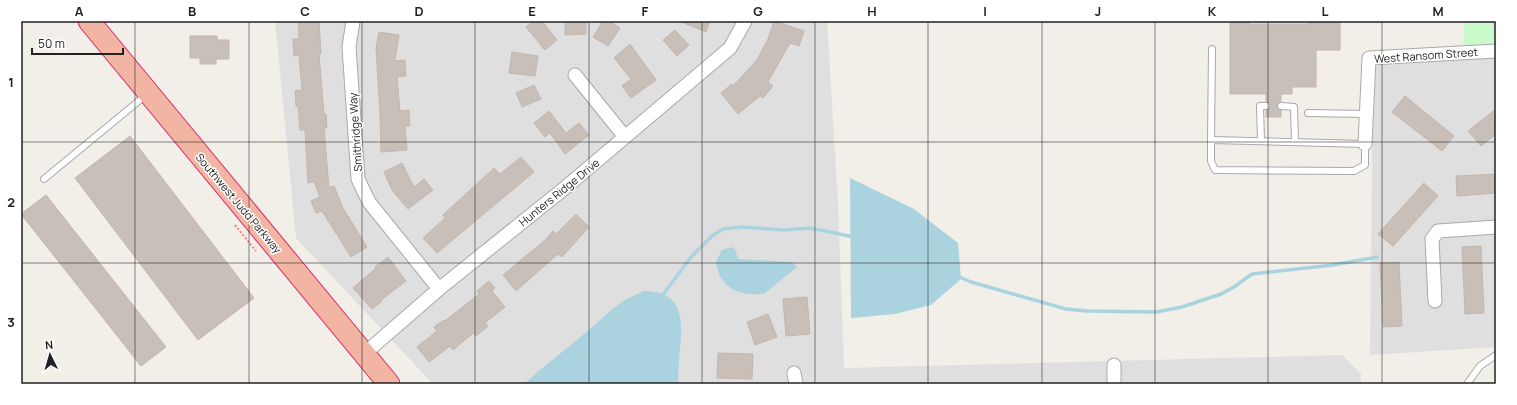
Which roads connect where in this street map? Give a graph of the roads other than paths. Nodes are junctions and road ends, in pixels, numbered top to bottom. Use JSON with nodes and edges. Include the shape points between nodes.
{"nodes":[{"id":1,"x":89,"y":21,"type":"edge"},
{"id":2,"x":353,"y":21,"type":"edge"},
{"id":3,"x":745,"y":21,"type":"edge"},
{"id":4,"x":1212,"y":49,"type":"dead end"},
{"id":5,"x":1496,"y":50,"type":"edge"},
{"id":6,"x":575,"y":75,"type":"dead end"},
{"id":7,"x":148,"y":93,"type":"junction"},
{"id":8,"x":1266,"y":106,"type":"dead end"},
{"id":9,"x":1281,"y":106,"type":"dead end"},
{"id":10,"x":1308,"y":113,"type":"dead end"},
{"id":11,"x":1366,"y":114,"type":"junction"},
{"id":12,"x":625,"y":137,"type":"junction"},
{"id":13,"x":1211,"y":140,"type":"junction"},
{"id":14,"x":1261,"y":141,"type":"junction"},
{"id":15,"x":1295,"y":142,"type":"junction"},
{"id":16,"x":1366,"y":144,"type":"junction"},
{"id":17,"x":44,"y":180,"type":"dead end"},
{"id":18,"x":1496,"y":227,"type":"edge"},
{"id":19,"x":439,"y":289,"type":"junction"},
{"id":20,"x":1434,"y":301,"type":"dead end"},
{"id":21,"x":364,"y":354,"type":"junction"},
{"id":22,"x":1496,"y":355,"type":"edge"},
{"id":23,"x":1114,"y":365,"type":"dead end"},
{"id":24,"x":389,"y":384,"type":"edge"},
{"id":25,"x":1114,"y":384,"type":"edge"},
{"id":26,"x":1467,"y":384,"type":"edge"}],
"edges":[{"from":1,"to":7,"type":"highway","name":"Southwest Judd Parkway"},
{"from":2,"to":19,"type":"street","name":"Smithridge Way","via":[[348,47],[358,179],[369,202]]},
{"from":3,"to":12,"type":"street","name":"Hunters Ridge Drive","via":[[730,48]]},
{"from":4,"to":13,"type":"lane"},
{"from":5,"to":11,"type":"street","name":"West Ransom Street","via":[[1369,58]]},
{"from":6,"to":12,"type":"street"},
{"from":7,"to":17,"type":"lane"},
{"from":7,"to":21,"type":"highway","name":"Southwest Judd Parkway"},
{"from":8,"to":14,"type":"lane","via":[[1260,106]]},
{"from":9,"to":15,"type":"lane","via":[[1294,107]]},
{"from":10,"to":11,"type":"lane"},
{"from":11,"to":16,"type":"street","name":"West Ransom Street"},
{"from":12,"to":19,"type":"street","name":"Hunters Ridge Drive"},
{"from":13,"to":14,"type":"lane"},
{"from":13,"to":16,"type":"lane","via":[[1211,161],[1215,170],[1354,171],[1365,165]]},
{"from":14,"to":15,"type":"lane"},
{"from":15,"to":16,"type":"lane"},
{"from":18,"to":20,"type":"street","via":[[1438,231],[1432,239]]},
{"from":19,"to":21,"type":"street","name":"Hunters Ridge Drive"},
{"from":21,"to":24,"type":"highway","name":"Southwest Judd Parkway"},
{"from":22,"to":26,"type":"lane","via":[[1480,366]]},
{"from":23,"to":25,"type":"street"}]}
